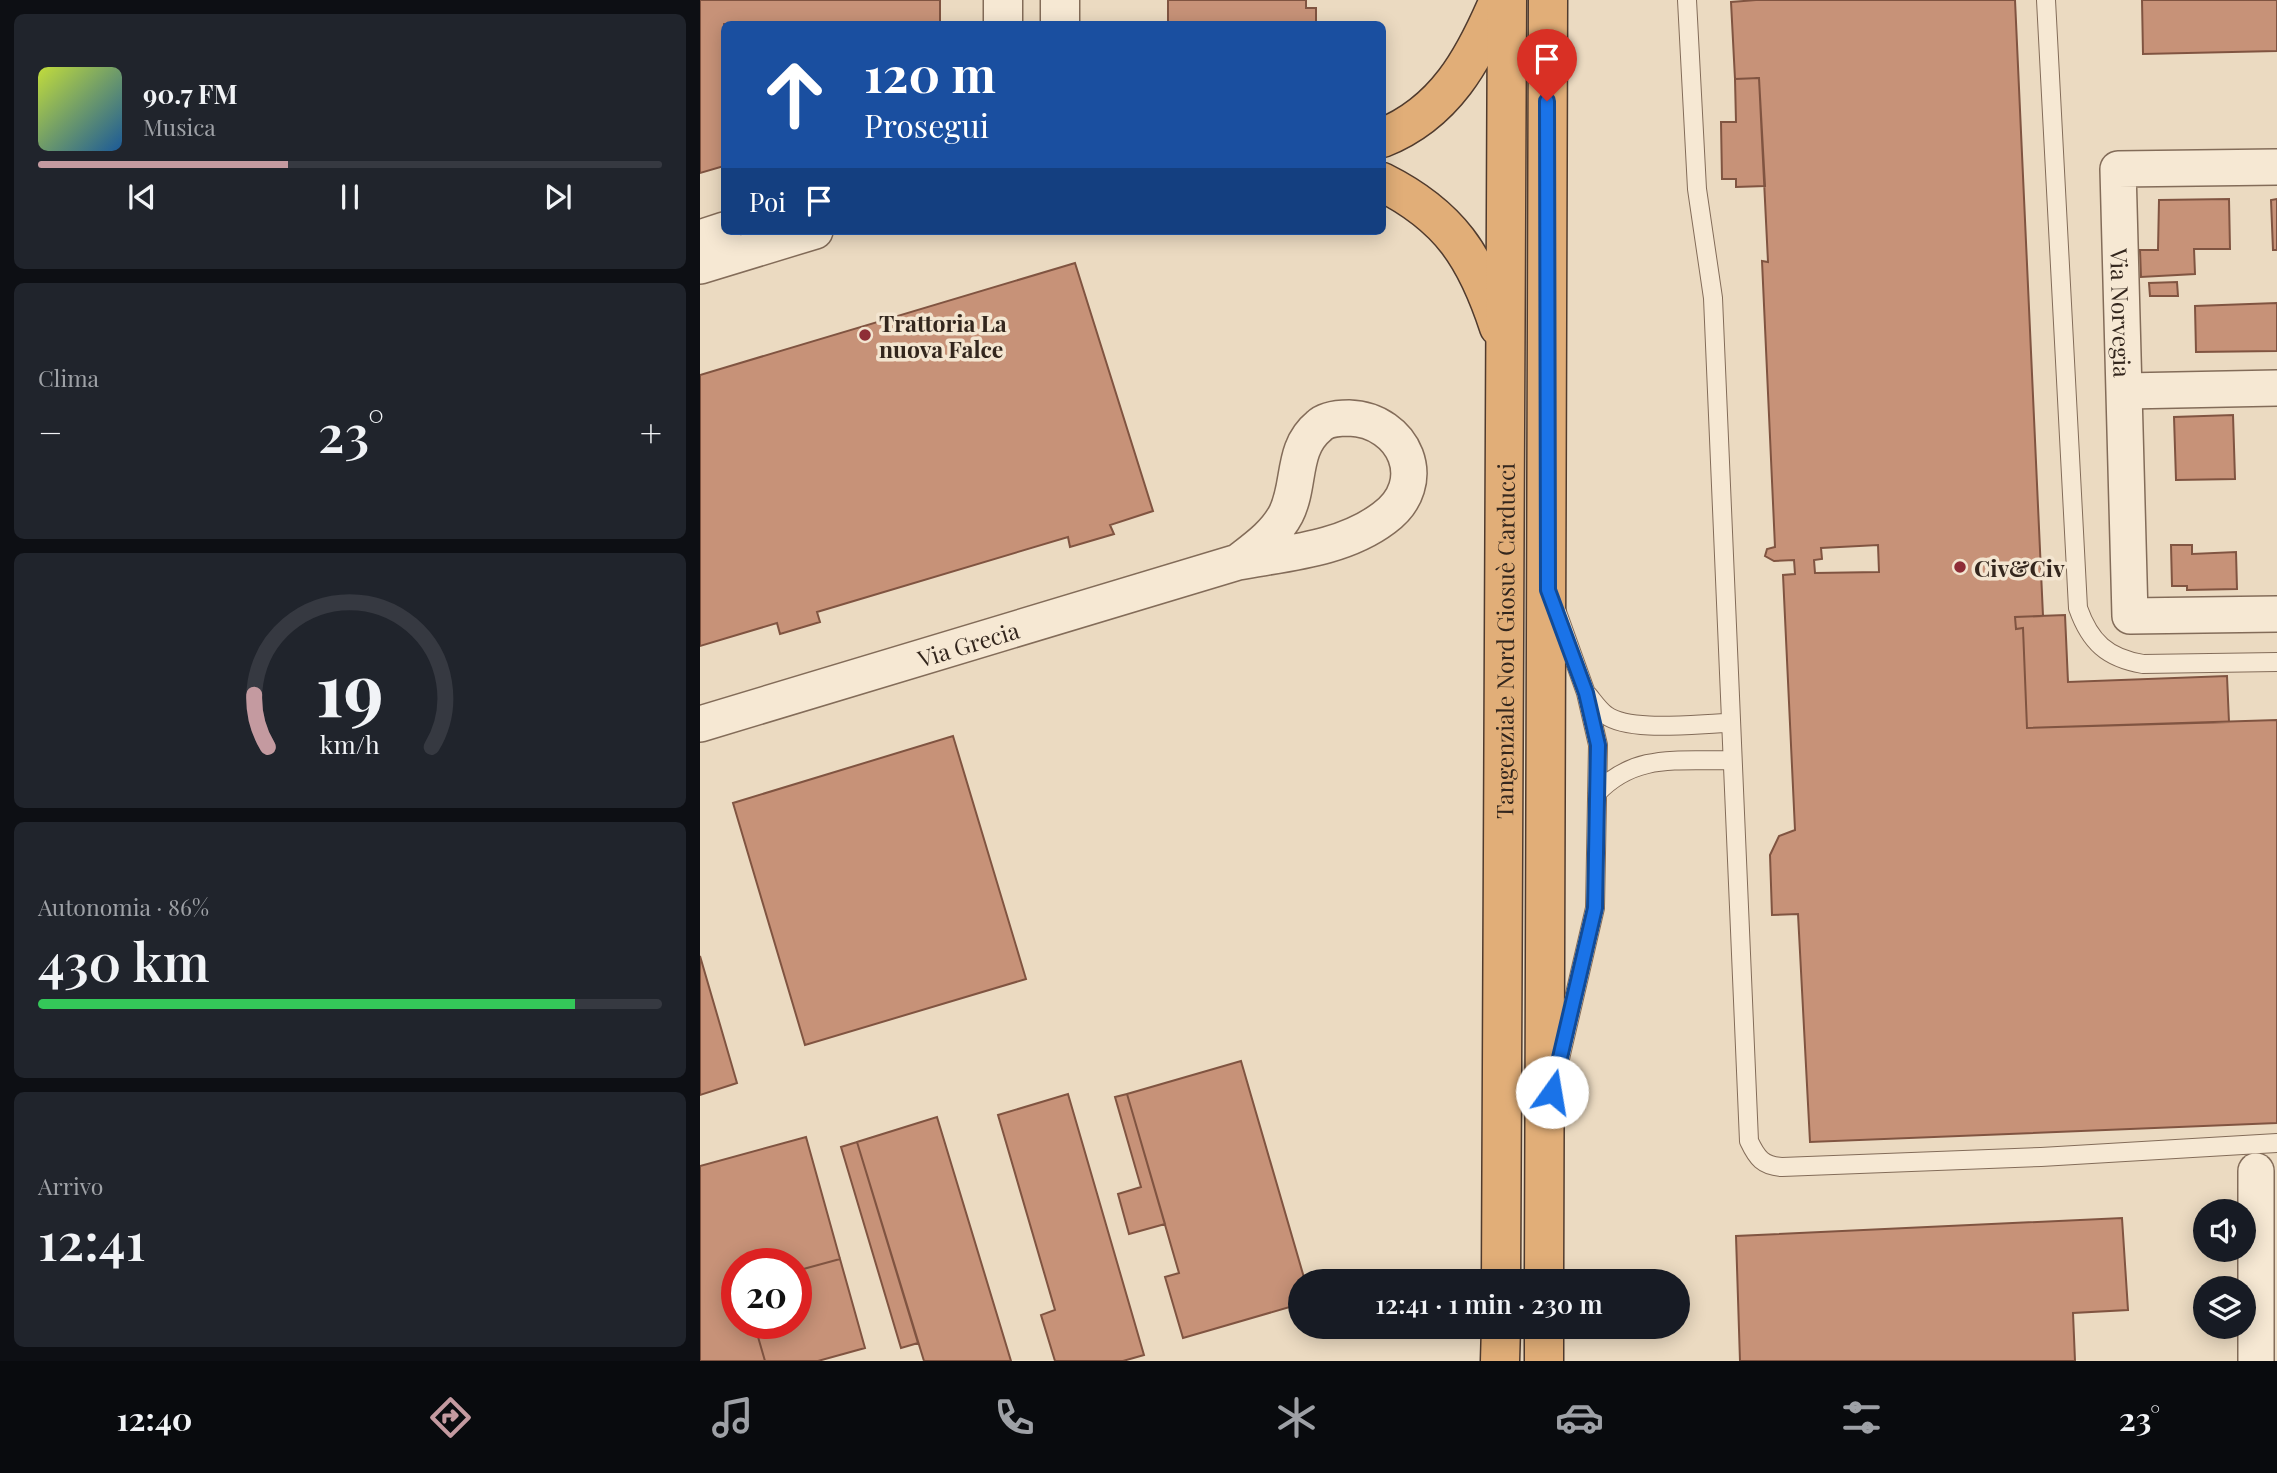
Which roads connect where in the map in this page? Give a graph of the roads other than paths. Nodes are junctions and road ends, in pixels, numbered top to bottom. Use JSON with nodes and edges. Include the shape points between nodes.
{"nodes":[{"id":1,"x":1003,"y":0,"type":"edge"},
{"id":2,"x":1060,"y":0,"type":"edge"},
{"id":3,"x":1499,"y":0,"type":"edge"},
{"id":4,"x":1507,"y":0,"type":"edge"},
{"id":5,"x":1548,"y":0,"type":"edge"},
{"id":6,"x":1687,"y":0,"type":"edge"},
{"id":7,"x":2046,"y":0,"type":"edge"},
{"id":8,"x":1003,"y":21,"type":"edge"},
{"id":9,"x":1060,"y":21,"type":"edge"},
{"id":10,"x":1386,"y":136,"type":"edge"},
{"id":11,"x":2277,"y":167,"type":"edge"},
{"id":12,"x":1386,"y":184,"type":"edge"},
{"id":13,"x":721,"y":231,"type":"edge"},
{"id":14,"x":802,"y":235,"type":"edge"},
{"id":15,"x":700,"y":238,"type":"edge"},
{"id":16,"x":700,"y":266,"type":"edge"},
{"id":17,"x":1507,"y":352,"type":"junction"},
{"id":18,"x":2277,"y":388,"type":"edge"},
{"id":19,"x":2126,"y":391,"type":"junction"},
{"id":20,"x":1238,"y":562,"type":"junction"},
{"id":21,"x":1548,"y":590,"type":"junction"},
{"id":22,"x":2277,"y":614,"type":"edge"},
{"id":23,"x":2277,"y":662,"type":"edge"},
{"id":24,"x":1586,"y":693,"type":"junction"},
{"id":25,"x":1731,"y":723,"type":"junction"},
{"id":26,"x":700,"y":724,"type":"edge"},
{"id":27,"x":1732,"y":760,"type":"junction"},
{"id":28,"x":1597,"y":793,"type":"junction"},
{"id":29,"x":1546,"y":1118,"type":"junction"},
{"id":30,"x":2277,"y":1143,"type":"edge"},
{"id":31,"x":2256,"y":1158,"type":"junction"},
{"id":32,"x":1501,"y":1269,"type":"edge"},
{"id":33,"x":1544,"y":1269,"type":"edge"},
{"id":34,"x":1501,"y":1339,"type":"edge"},
{"id":35,"x":1544,"y":1339,"type":"edge"},
{"id":36,"x":1500,"y":1361,"type":"edge"},
{"id":37,"x":1544,"y":1361,"type":"edge"},
{"id":38,"x":2256,"y":1361,"type":"edge"}],
"edges":[{"from":1,"to":8,"type":"street"},
{"from":2,"to":9,"type":"street"},
{"from":3,"to":10,"type":"highway","via":[[1462,76],[1448,93]]},
{"from":4,"to":17,"type":"highway","name":"Tangenziale Nord Giosuè Carducci"},
{"from":5,"to":21,"type":"highway","name":"Tangenziale Nord Giosuè Carducci"},
{"from":6,"to":25,"type":"lane","via":[[1697,189],[1713,298]]},
{"from":7,"to":23,"type":"lane","via":[[2077,608],[2094,642],[2111,656],[2127,661]]},
{"from":11,"to":19,"type":"street","name":"Via Norvegia","via":[[2118,169]]},
{"from":12,"to":17,"type":"highway","via":[[1433,212],[1461,243],[1486,288]]},
{"from":13,"to":15,"type":"street"},
{"from":14,"to":16,"type":"street"},
{"from":17,"to":32,"type":"highway","name":"Tangenziale Nord Giosuè Carducci"},
{"from":18,"to":19,"type":"street"},
{"from":19,"to":22,"type":"street","name":"Via Norvegia","via":[[2130,616]]},
{"from":20,"to":20,"type":"street","name":"Via Grecia","via":[[1318,548],[1386,517],[1401,501],[1409,473],[1403,446],[1387,429],[1365,418],[1321,424],[1306,441],[1296,466],[1286,513],[1272,535]]},
{"from":20,"to":26,"type":"street","name":"Via Grecia"},
{"from":21,"to":24,"type":"lane"},
{"from":21,"to":29,"type":"highway","name":"Tangenziale Nord Giosuè Carducci"},
{"from":24,"to":25,"type":"lane","via":[[1606,715],[1628,723]]},
{"from":24,"to":28,"type":"lane","via":[[1598,745]]},
{"from":25,"to":27,"type":"lane"},
{"from":27,"to":28,"type":"lane","via":[[1629,767]]},
{"from":27,"to":31,"type":"lane","via":[[1749,1141],[1767,1166],[2041,1157]]},
{"from":28,"to":29,"type":"lane","via":[[1595,908]]},
{"from":29,"to":33,"type":"highway","name":"Tangenziale Nord Giosuè Carducci"},
{"from":30,"to":31,"type":"lane"},
{"from":31,"to":38,"type":"street"},
{"from":34,"to":36,"type":"highway"},
{"from":35,"to":37,"type":"highway"}]}
